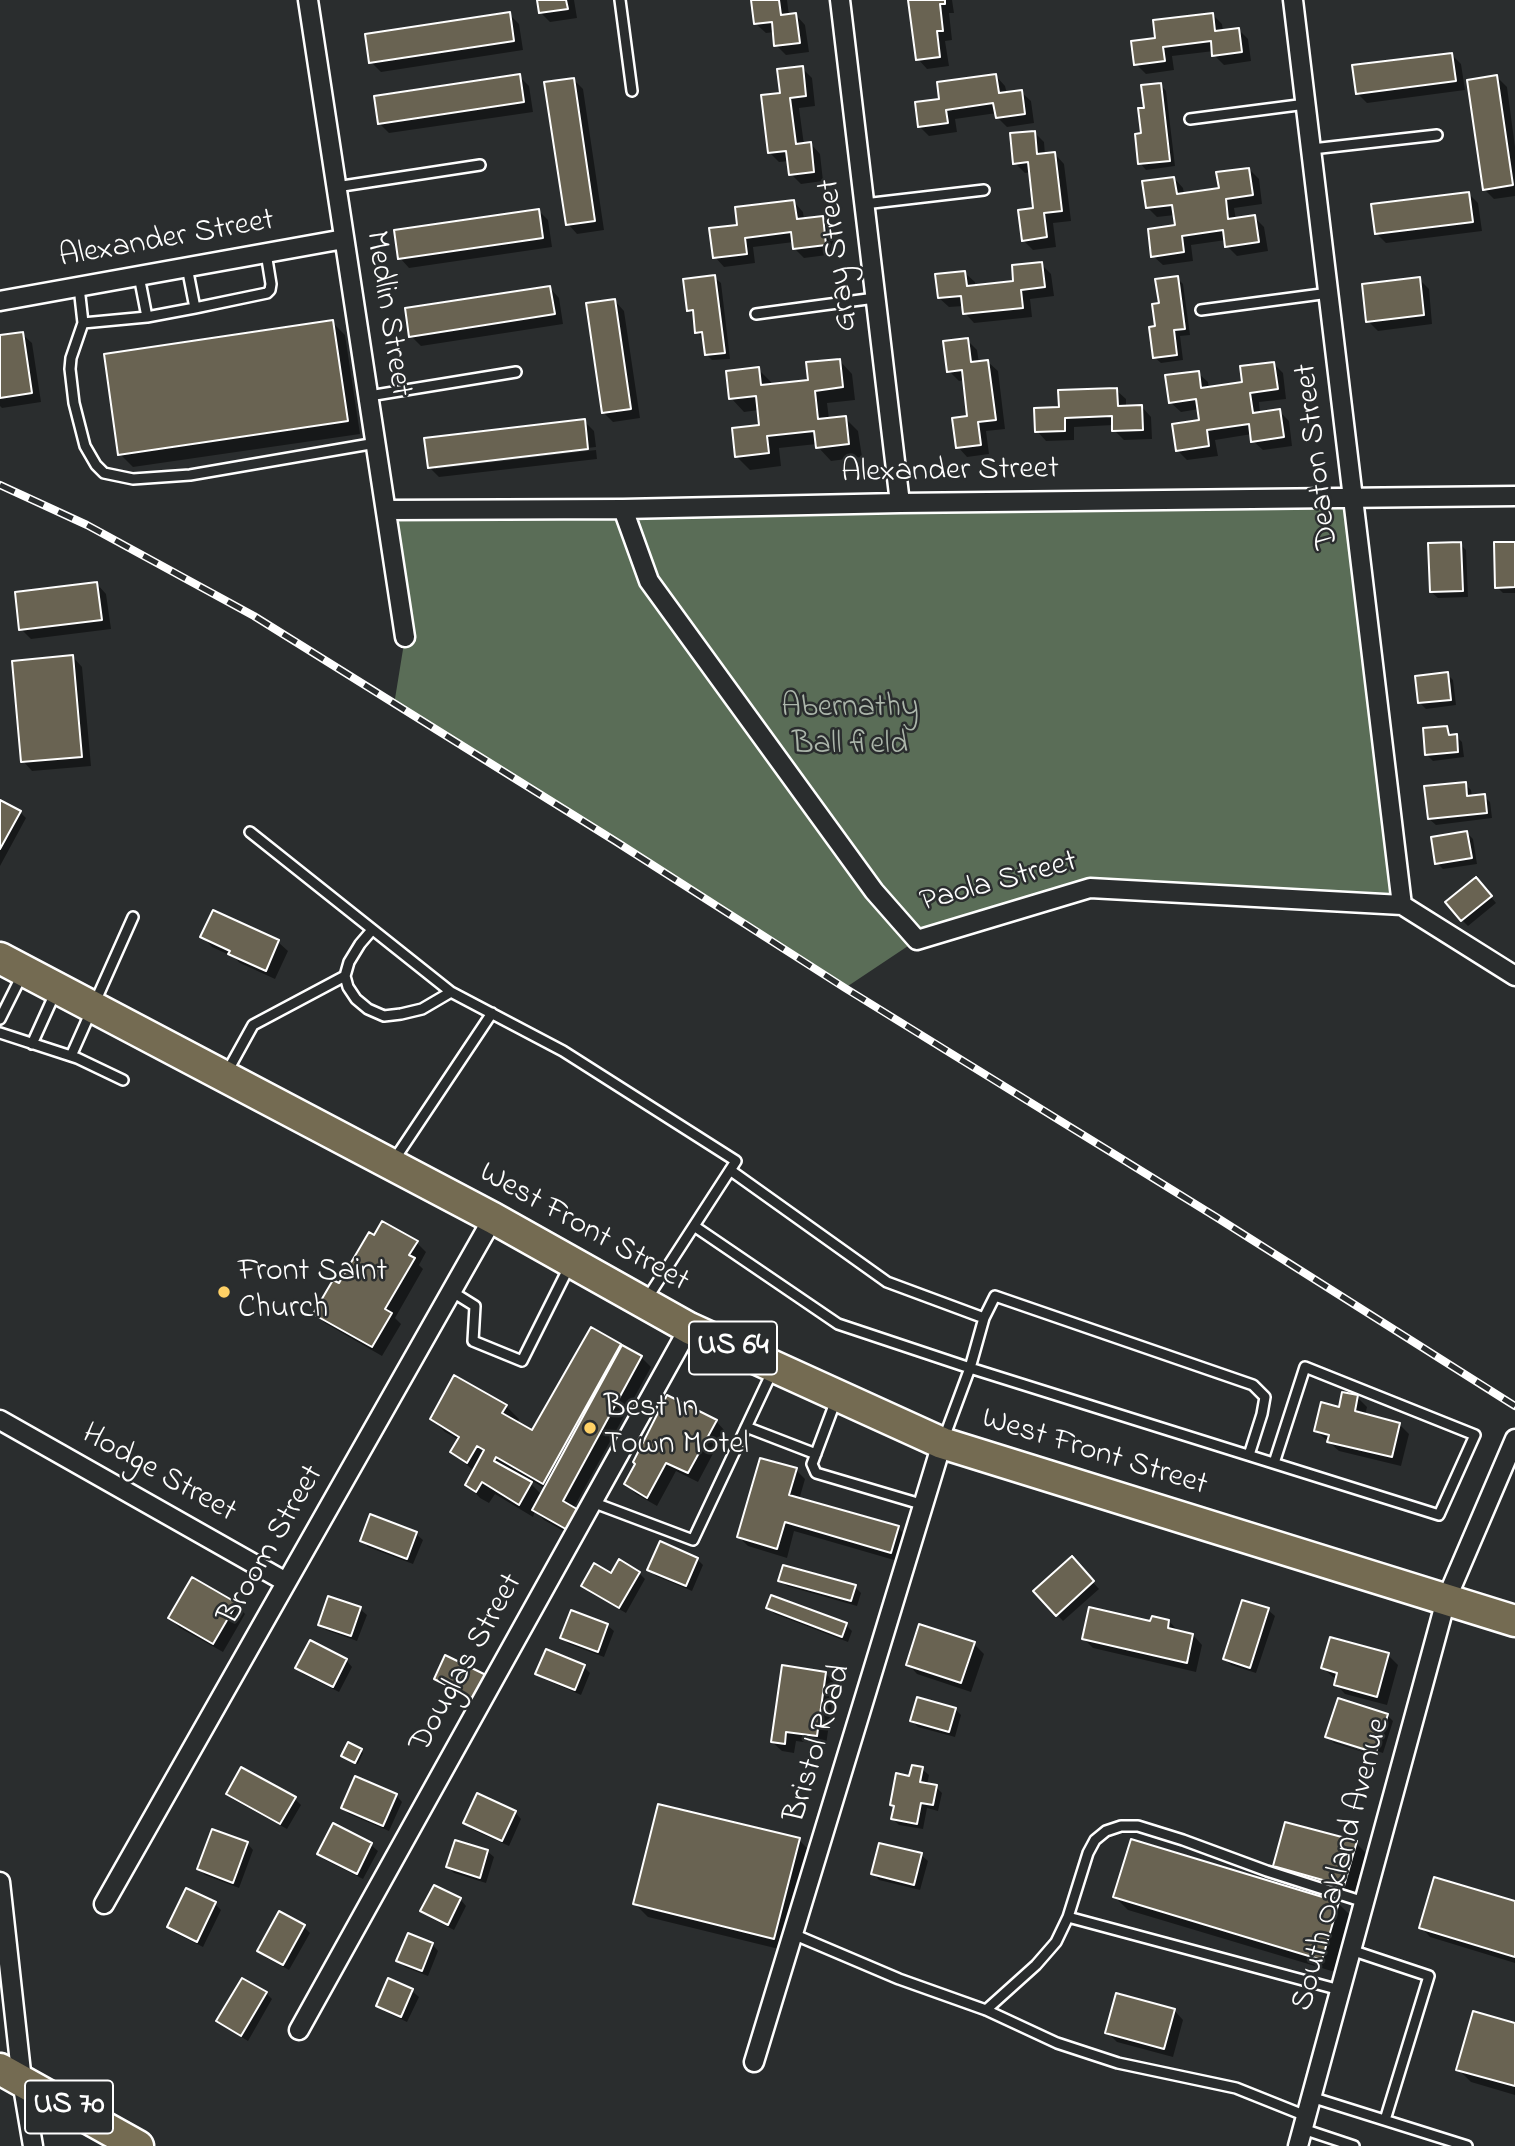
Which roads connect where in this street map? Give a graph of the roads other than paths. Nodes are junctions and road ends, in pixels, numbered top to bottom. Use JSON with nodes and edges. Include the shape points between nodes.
{"nodes":[{"id":1,"x":308,"y":0,"type":"edge"},
{"id":2,"x":620,"y":0,"type":"edge"},
{"id":3,"x":840,"y":0,"type":"edge"},
{"id":4,"x":1293,"y":0,"type":"edge"},
{"id":5,"x":632,"y":91,"type":"dead end"},
{"id":6,"x":1306,"y":104,"type":"junction"},
{"id":7,"x":1190,"y":119,"type":"dead end"},
{"id":8,"x":1437,"y":135,"type":"dead end"},
{"id":9,"x":1312,"y":149,"type":"junction"},
{"id":10,"x":480,"y":164,"type":"dead end"},
{"id":11,"x":336,"y":187,"type":"junction"},
{"id":12,"x":984,"y":190,"type":"dead end"},
{"id":13,"x":864,"y":204,"type":"junction"},
{"id":14,"x":344,"y":239,"type":"junction"},
{"id":15,"x":266,"y":253,"type":"junction"},
{"id":16,"x":187,"y":267,"type":"junction"},
{"id":17,"x":139,"y":276,"type":"junction"},
{"id":18,"x":79,"y":287,"type":"junction"},
{"id":19,"x":1329,"y":293,"type":"junction"},
{"id":20,"x":875,"y":298,"type":"junction"},
{"id":21,"x":0,"y":301,"type":"edge"},
{"id":22,"x":195,"y":308,"type":"junction"},
{"id":23,"x":1201,"y":310,"type":"dead end"},
{"id":24,"x":756,"y":314,"type":"dead end"},
{"id":25,"x":147,"y":317,"type":"junction"},
{"id":26,"x":83,"y":323,"type":"junction"},
{"id":27,"x":516,"y":373,"type":"dead end"},
{"id":28,"x":369,"y":396,"type":"junction"},
{"id":29,"x":376,"y":443,"type":"junction"},
{"id":30,"x":1515,"y":496,"type":"edge"},
{"id":31,"x":1354,"y":498,"type":"junction"},
{"id":32,"x":900,"y":503,"type":"junction"},
{"id":33,"x":623,"y":509,"type":"junction"},
{"id":34,"x":386,"y":510,"type":"junction"},
{"id":35,"x":405,"y":637,"type":"dead end"},
{"id":36,"x":250,"y":832,"type":"dead end"},
{"id":37,"x":1402,"y":905,"type":"junction"},
{"id":38,"x":133,"y":916,"type":"dead end"},
{"id":39,"x":372,"y":930,"type":"junction"},
{"id":40,"x":12,"y":965,"type":"edge"},
{"id":41,"x":345,"y":976,"type":"junction"},
{"id":42,"x":1515,"y":976,"type":"edge"},
{"id":43,"x":58,"y":989,"type":"junction"},
{"id":44,"x":451,"y":992,"type":"junction"},
{"id":45,"x":93,"y":1008,"type":"junction"},
{"id":46,"x":492,"y":1013,"type":"junction"},
{"id":47,"x":0,"y":1018,"type":"edge"},
{"id":48,"x":0,"y":1032,"type":"edge"},
{"id":49,"x":32,"y":1044,"type":"junction"},
{"id":50,"x":71,"y":1056,"type":"junction"},
{"id":51,"x":225,"y":1077,"type":"junction"},
{"id":52,"x":123,"y":1080,"type":"dead end"},
{"id":53,"x":391,"y":1164,"type":"junction"},
{"id":54,"x":730,"y":1170,"type":"junction"},
{"id":55,"x":493,"y":1218,"type":"junction"},
{"id":56,"x":694,"y":1226,"type":"junction"},
{"id":57,"x":571,"y":1262,"type":"junction"},
{"id":58,"x":451,"y":1291,"type":"junction"},
{"id":59,"x":644,"y":1303,"type":"junction"},
{"id":60,"x":984,"y":1318,"type":"junction"},
{"id":61,"x":689,"y":1328,"type":"junction"},
{"id":62,"x":774,"y":1367,"type":"junction"},
{"id":63,"x":970,"y":1368,"type":"junction"},
{"id":64,"x":838,"y":1396,"type":"junction"},
{"id":65,"x":0,"y":1420,"type":"edge"},
{"id":66,"x":746,"y":1427,"type":"junction"},
{"id":67,"x":1515,"y":1439,"type":"edge"},
{"id":68,"x":942,"y":1443,"type":"junction"},
{"id":69,"x":816,"y":1454,"type":"junction"},
{"id":70,"x":1249,"y":1455,"type":"junction"},
{"id":71,"x":1274,"y":1463,"type":"junction"},
{"id":72,"x":592,"y":1502,"type":"junction"},
{"id":73,"x":924,"y":1505,"type":"junction"},
{"id":74,"x":286,"y":1582,"type":"junction"},
{"id":75,"x":1446,"y":1600,"type":"junction"},
{"id":76,"x":1515,"y":1621,"type":"edge"},
{"id":77,"x":0,"y":1882,"type":"edge"},
{"id":78,"x":1364,"y":1902,"type":"junction"},
{"id":79,"x":104,"y":1904,"type":"dead end"},
{"id":80,"x":1068,"y":1917,"type":"junction"},
{"id":81,"x":793,"y":1934,"type":"junction"},
{"id":82,"x":1352,"y":1950,"type":"junction"},
{"id":83,"x":1340,"y":1990,"type":"junction"},
{"id":84,"x":986,"y":2010,"type":"junction"},
{"id":85,"x":299,"y":2030,"type":"dead end"},
{"id":86,"x":754,"y":2063,"type":"dead end"},
{"id":87,"x":11,"y":2075,"type":"edge"},
{"id":88,"x":1311,"y":2097,"type":"junction"},
{"id":89,"x":1385,"y":2120,"type":"junction"},
{"id":90,"x":1302,"y":2131,"type":"edge"},
{"id":91,"x":33,"y":2146,"type":"edge"},
{"id":92,"x":138,"y":2146,"type":"edge"},
{"id":93,"x":1354,"y":2146,"type":"edge"},
{"id":94,"x":1467,"y":2146,"type":"edge"}],
"edges":[{"from":1,"to":11,"type":"street","name":"Medlin Street"},
{"from":2,"to":5,"type":"lane"},
{"from":3,"to":13,"type":"street","name":"Gray Street"},
{"from":4,"to":6,"type":"street","name":"Deaton Street"},
{"from":6,"to":7,"type":"lane"},
{"from":6,"to":9,"type":"street","name":"Deaton Street"},
{"from":8,"to":9,"type":"lane"},
{"from":9,"to":19,"type":"street","name":"Deaton Street"},
{"from":10,"to":11,"type":"lane"},
{"from":11,"to":14,"type":"street","name":"Medlin Street"},
{"from":12,"to":13,"type":"lane"},
{"from":13,"to":20,"type":"street","name":"Gray Street"},
{"from":14,"to":15,"type":"street","name":"Alexander Street"},
{"from":14,"to":28,"type":"street","name":"Medlin Street"},
{"from":15,"to":16,"type":"street","name":"Alexander Street"},
{"from":15,"to":22,"type":"lane","via":[[271,284],[267,293]]},
{"from":16,"to":17,"type":"street","name":"Alexander Street"},
{"from":16,"to":22,"type":"lane"},
{"from":17,"to":18,"type":"street","name":"Alexander Street"},
{"from":17,"to":25,"type":"lane"},
{"from":18,"to":21,"type":"street","name":"Alexander Street"},
{"from":18,"to":26,"type":"lane"},
{"from":19,"to":23,"type":"lane"},
{"from":19,"to":31,"type":"street","name":"Deaton Street"},
{"from":20,"to":24,"type":"lane"},
{"from":20,"to":32,"type":"street","name":"Gray Street"},
{"from":22,"to":25,"type":"lane"},
{"from":25,"to":26,"type":"lane"},
{"from":26,"to":29,"type":"lane","via":[[69,369],[72,392],[85,446],[104,473],[133,479],[167,477]]},
{"from":27,"to":28,"type":"lane"},
{"from":28,"to":29,"type":"street","name":"Medlin Street"},
{"from":29,"to":34,"type":"street","name":"Medlin Street"},
{"from":30,"to":31,"type":"street","name":"Alexander Street"},
{"from":31,"to":32,"type":"street","name":"Alexander Street"},
{"from":31,"to":37,"type":"street","name":"Deaton Street"},
{"from":32,"to":33,"type":"street","name":"Alexander Street"},
{"from":33,"to":34,"type":"street","name":"Alexander Street"},
{"from":33,"to":37,"type":"street","name":"Paola Street","via":[[649,580],[874,891],[917,940],[1090,888]]},
{"from":34,"to":35,"type":"street","name":"Medlin Street"},
{"from":36,"to":39,"type":"lane"},
{"from":37,"to":42,"type":"street","name":"Paola Street"},
{"from":38,"to":45,"type":"lane"},
{"from":39,"to":41,"type":"lane","via":[[349,962]]},
{"from":39,"to":44,"type":"lane"},
{"from":40,"to":43,"type":"main road","name":"West Front Street","number":"US 64"},
{"from":40,"to":47,"type":"lane"},
{"from":41,"to":44,"type":"lane","via":[[356,999],[384,1016],[422,1009]]},
{"from":41,"to":51,"type":"lane","via":[[253,1025]]},
{"from":43,"to":45,"type":"main road","name":"West Front Street","number":"US 64"},
{"from":43,"to":49,"type":"lane"},
{"from":44,"to":46,"type":"lane"},
{"from":45,"to":50,"type":"lane"},
{"from":45,"to":51,"type":"main road","name":"West Front Street","number":"US 64"},
{"from":46,"to":53,"type":"lane"},
{"from":46,"to":54,"type":"lane","via":[[563,1051],[736,1161]]},
{"from":48,"to":49,"type":"lane"},
{"from":49,"to":50,"type":"lane"},
{"from":50,"to":52,"type":"lane"},
{"from":51,"to":53,"type":"main road","name":"West Front Street","number":"US 64"},
{"from":53,"to":55,"type":"main road","name":"West Front Street","number":"US 64"},
{"from":54,"to":56,"type":"lane"},
{"from":54,"to":60,"type":"lane","via":[[887,1282]]},
{"from":55,"to":57,"type":"main road","name":"West Front Street","number":"US 64"},
{"from":55,"to":58,"type":"street","name":"Broom Street"},
{"from":56,"to":59,"type":"lane"},
{"from":56,"to":63,"type":"lane","via":[[838,1324]]},
{"from":57,"to":58,"type":"lane","via":[[522,1361],[473,1341],[475,1306]]},
{"from":57,"to":59,"type":"main road","name":"West Front Street","number":"US 64"},
{"from":58,"to":74,"type":"street","name":"Broom Street"},
{"from":59,"to":61,"type":"main road","name":"West Front Street","number":"US 64"},
{"from":60,"to":63,"type":"lane"},
{"from":60,"to":70,"type":"lane","via":[[995,1296],[1253,1385],[1265,1397]]},
{"from":61,"to":62,"type":"main road","name":"West Front Street","number":"US 64"},
{"from":61,"to":72,"type":"street","name":"Douglas Street"},
{"from":62,"to":64,"type":"main road","name":"West Front Street","number":"US 64"},
{"from":62,"to":66,"type":"lane"},
{"from":63,"to":68,"type":"lane"},
{"from":63,"to":70,"type":"lane"},
{"from":64,"to":68,"type":"main road","name":"West Front Street","number":"US 64"},
{"from":64,"to":69,"type":"lane"},
{"from":65,"to":74,"type":"street","name":"Hodge Street"},
{"from":66,"to":69,"type":"lane"},
{"from":66,"to":72,"type":"lane","via":[[693,1540]]},
{"from":67,"to":75,"type":"street","name":"South Oakland Avenue"},
{"from":68,"to":73,"type":"street","name":"Bristol Road"},
{"from":68,"to":75,"type":"main road","name":"West Front Street","number":"US 64"},
{"from":69,"to":73,"type":"lane","via":[[812,1464],[816,1473]]},
{"from":70,"to":71,"type":"lane"},
{"from":71,"to":71,"type":"lane","via":[[1438,1515],[1475,1435],[1306,1367]]},
{"from":72,"to":85,"type":"street","name":"Douglas Street"},
{"from":73,"to":81,"type":"street","name":"Bristol Road"},
{"from":74,"to":79,"type":"street","name":"Broom Street"},
{"from":75,"to":76,"type":"main road","name":"West Front Street","number":"US 64"},
{"from":75,"to":78,"type":"street","name":"South Oakland Avenue"},
{"from":77,"to":87,"type":"street"},
{"from":78,"to":80,"type":"lane","via":[[1138,1826],[1121,1826],[1095,1840]]},
{"from":78,"to":82,"type":"street","name":"South Oakland Avenue"},
{"from":80,"to":83,"type":"lane"},
{"from":80,"to":84,"type":"lane","via":[[1043,1957]]},
{"from":81,"to":84,"type":"lane"},
{"from":81,"to":86,"type":"street","name":"Bristol Road"},
{"from":82,"to":83,"type":"street","name":"South Oakland Avenue"},
{"from":82,"to":89,"type":"lane","via":[[1429,1976]]},
{"from":83,"to":88,"type":"street","name":"South Oakland Avenue"},
{"from":84,"to":90,"type":"lane","via":[[1057,2043],[1118,2063],[1236,2088]]},
{"from":87,"to":91,"type":"street"},
{"from":87,"to":92,"type":"main road","number":"US 70"},
{"from":88,"to":89,"type":"lane"},
{"from":88,"to":90,"type":"street","name":"South Oakland Avenue"},
{"from":89,"to":94,"type":"lane"},
{"from":90,"to":93,"type":"lane"}]}
